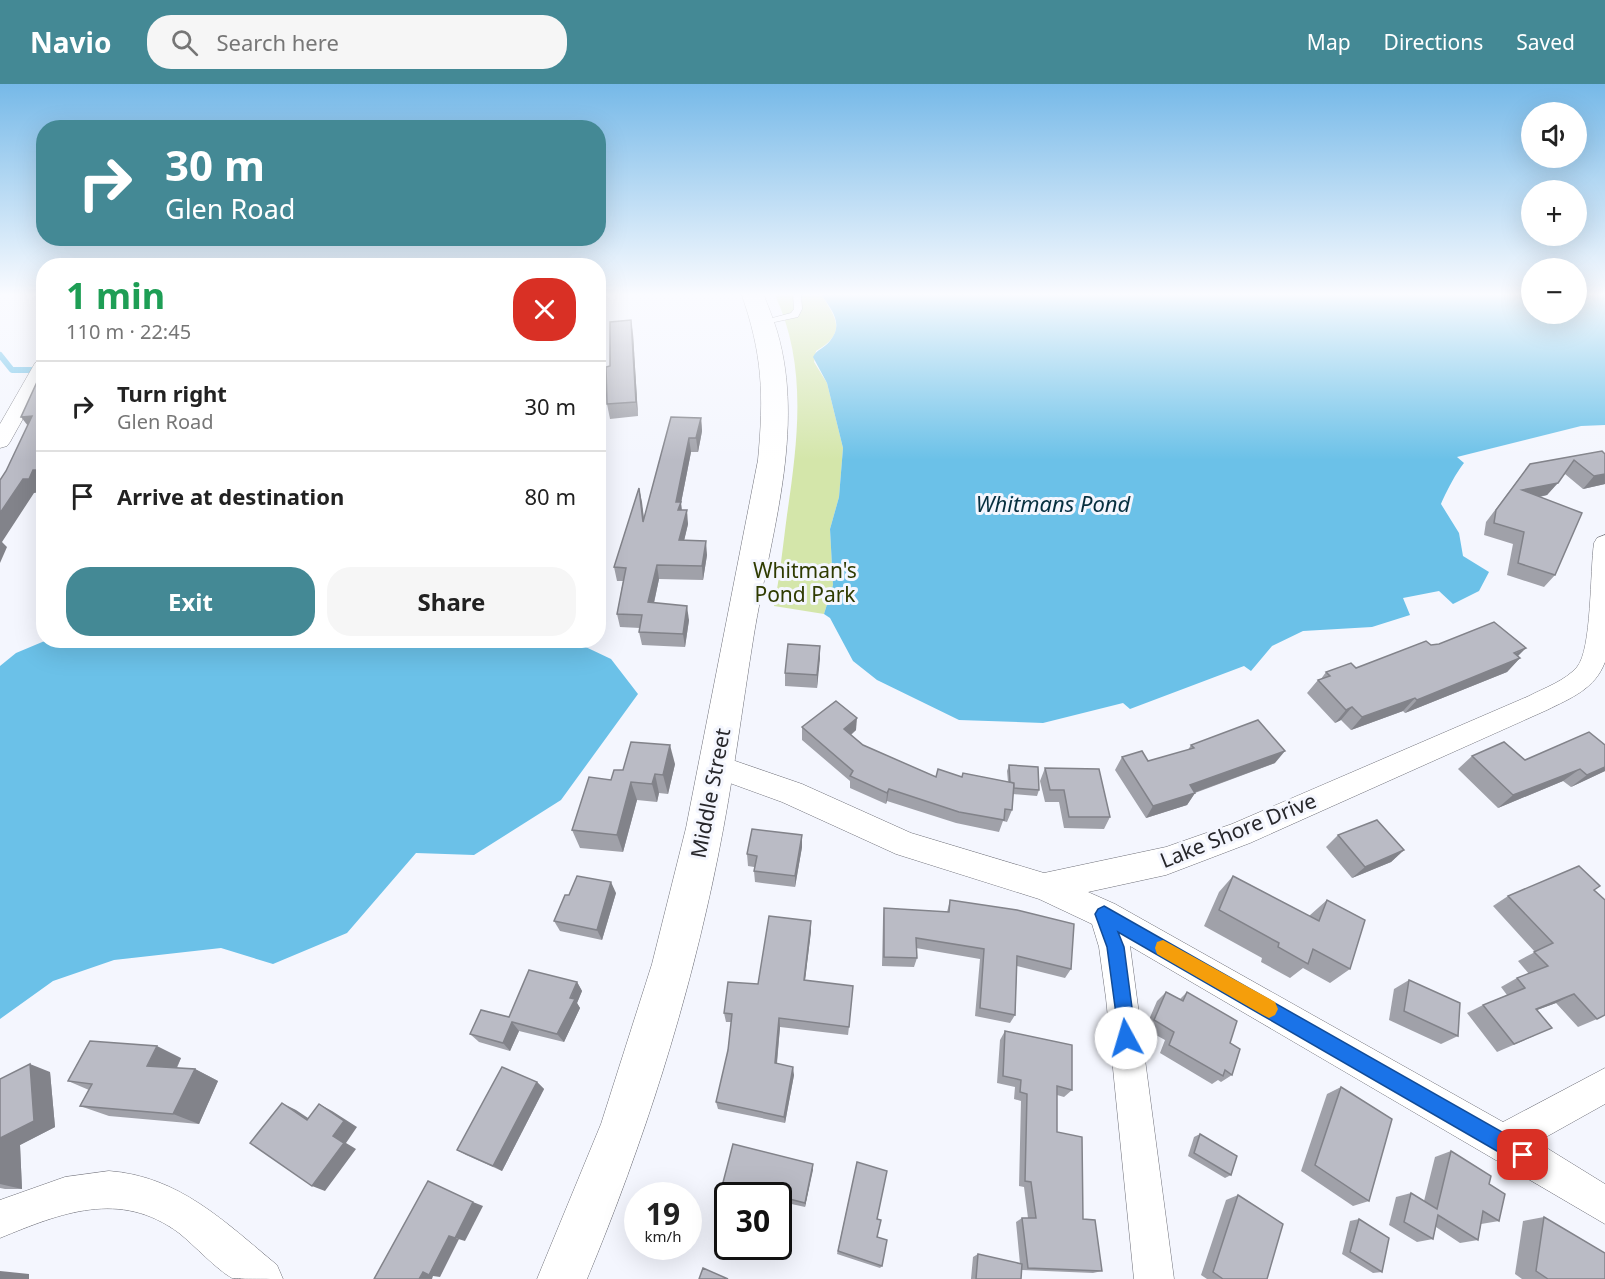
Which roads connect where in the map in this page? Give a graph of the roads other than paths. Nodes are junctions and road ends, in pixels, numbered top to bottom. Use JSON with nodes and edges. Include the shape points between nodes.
{"nodes":[{"id":1,"x":769,"y":349,"type":"edge"},
{"id":2,"x":36,"y":375,"type":"edge"},
{"id":3,"x":0,"y":442,"type":"edge"},
{"id":4,"x":1605,"y":543,"type":"edge"},
{"id":5,"x":715,"y":766,"type":"junction"},
{"id":6,"x":1044,"y":887,"type":"junction"},
{"id":7,"x":1104,"y":914,"type":"junction"},
{"id":8,"x":1605,"y":1085,"type":"edge"},
{"id":9,"x":1503,"y":1142,"type":"junction"},
{"id":10,"x":1605,"y":1205,"type":"edge"},
{"id":11,"x":0,"y":1219,"type":"edge"},
{"id":12,"x":263,"y":1279,"type":"edge"},
{"id":13,"x":562,"y":1279,"type":"edge"},
{"id":14,"x":1154,"y":1279,"type":"edge"}],
"edges":[{"from":1,"to":5,"type":"main road","name":"Middle Street","via":[[774,420]]},
{"from":2,"to":3,"type":"street"},
{"from":4,"to":6,"type":"street","name":"Lake Shore Drive","via":[[1601,580],[1605,633],[1589,671],[1570,686],[1240,834],[1166,861]]},
{"from":5,"to":6,"type":"street","name":"Lake Shore Drive","via":[[792,793],[906,845]]},
{"from":5,"to":13,"type":"main road","name":"Middle Street","via":[[699,854],[657,1022],[613,1156]]},
{"from":6,"to":7,"type":"street"},
{"from":7,"to":9,"type":"street"},
{"from":7,"to":14,"type":"street","via":[[1117,957]]},
{"from":8,"to":9,"type":"street"},
{"from":9,"to":10,"type":"street"},
{"from":11,"to":12,"type":"street","via":[[79,1191],[117,1188],[148,1195],[175,1208]]}]}
